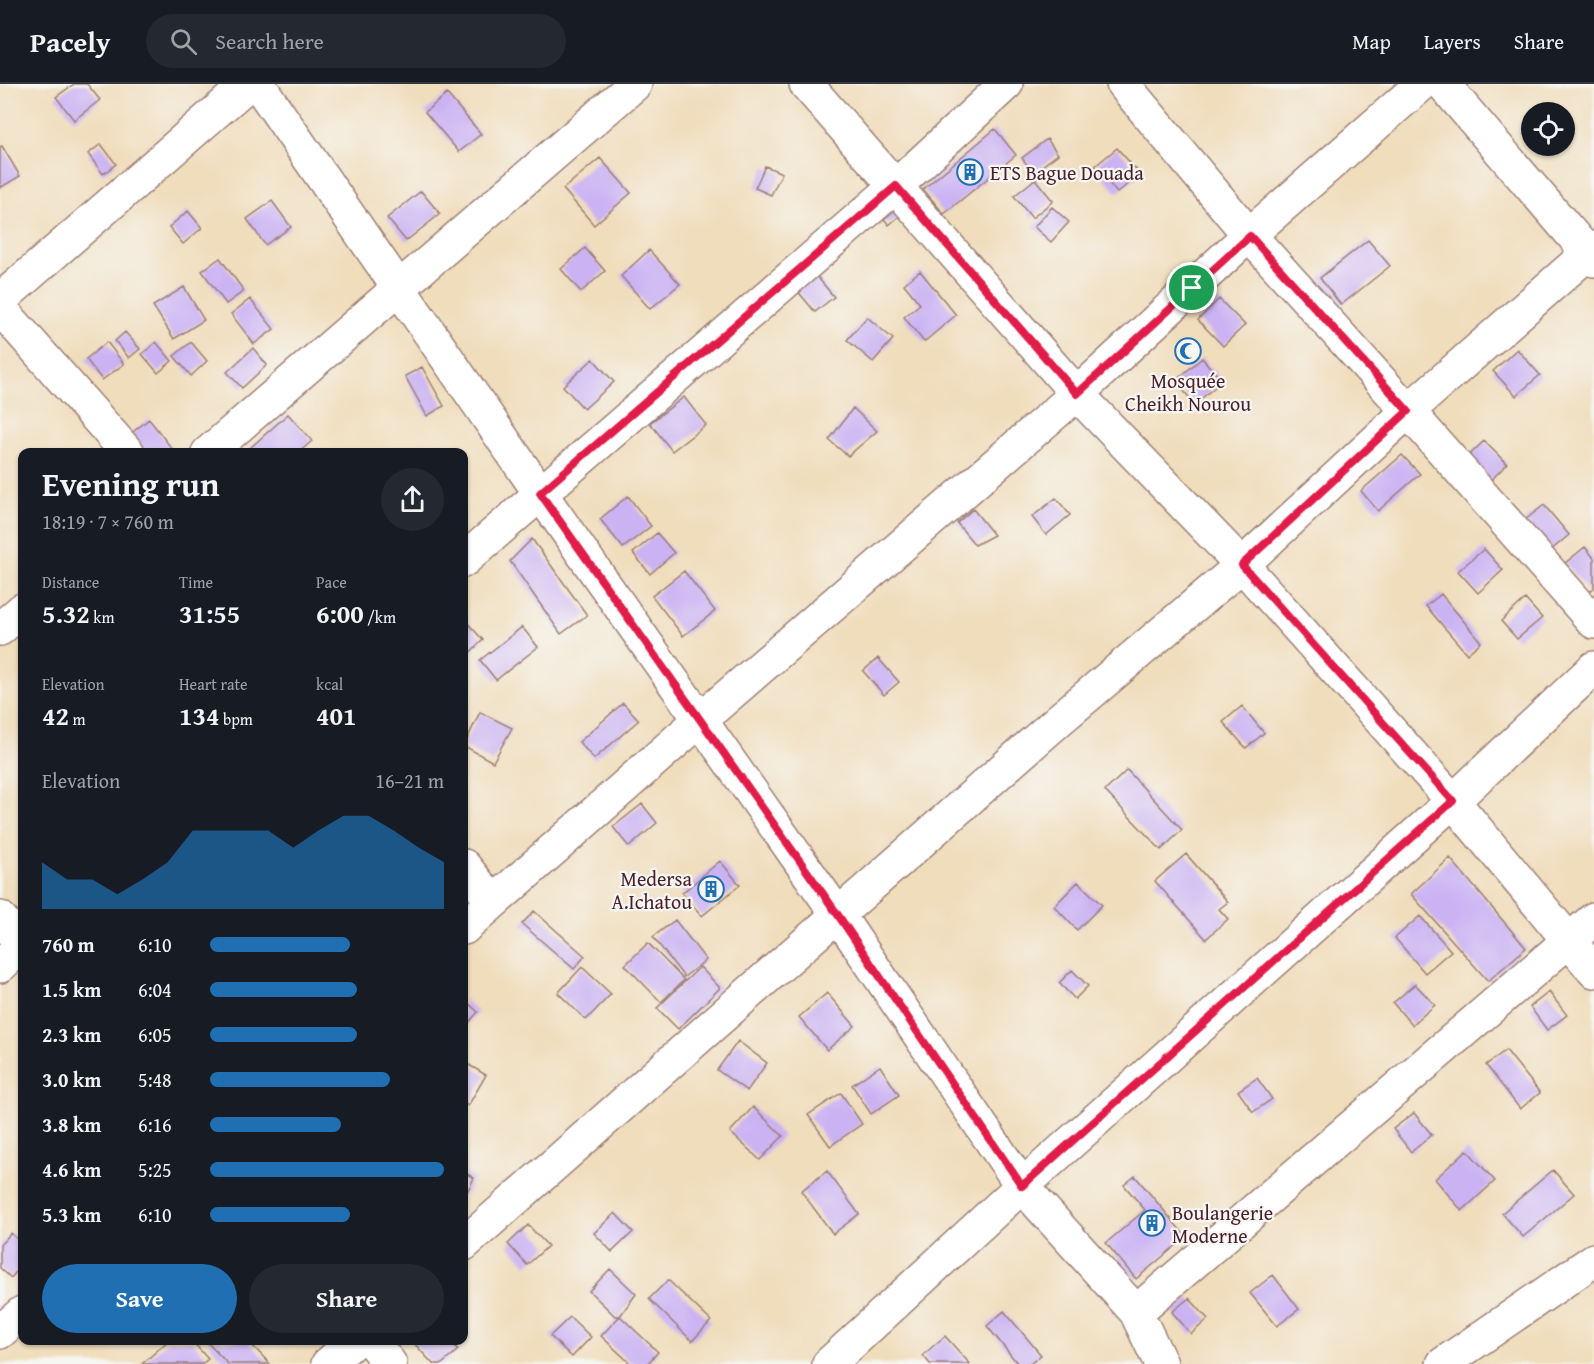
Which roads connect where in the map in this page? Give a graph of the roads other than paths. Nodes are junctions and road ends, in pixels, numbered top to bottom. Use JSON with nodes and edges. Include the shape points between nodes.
{"nodes":[{"id":1,"x":248,"y":84,"type":"edge"},
{"id":2,"x":258,"y":84,"type":"edge"},
{"id":3,"x":635,"y":84,"type":"edge"},
{"id":4,"x":806,"y":84,"type":"edge"},
{"id":5,"x":1006,"y":84,"type":"edge"},
{"id":6,"x":1122,"y":84,"type":"edge"},
{"id":7,"x":1422,"y":84,"type":"edge"},
{"id":8,"x":1443,"y":84,"type":"edge"},
{"id":9,"x":896,"y":186,"type":"junction"},
{"id":10,"x":1250,"y":236,"type":"junction"},
{"id":11,"x":1592,"y":253,"type":"edge"},
{"id":12,"x":398,"y":287,"type":"junction"},
{"id":13,"x":0,"y":300,"type":"edge"},
{"id":14,"x":0,"y":309,"type":"edge"},
{"id":15,"x":1077,"y":394,"type":"junction"},
{"id":16,"x":1408,"y":411,"type":"junction"},
{"id":17,"x":124,"y":448,"type":"edge"},
{"id":18,"x":214,"y":448,"type":"edge"},
{"id":19,"x":540,"y":493,"type":"junction"},
{"id":20,"x":468,"y":556,"type":"edge"},
{"id":21,"x":1242,"y":565,"type":"junction"},
{"id":22,"x":18,"y":613,"type":"edge"},
{"id":23,"x":1594,"y":622,"type":"edge"},
{"id":24,"x":0,"y":629,"type":"edge"},
{"id":25,"x":1594,"y":668,"type":"edge"},
{"id":26,"x":700,"y":720,"type":"junction"},
{"id":27,"x":1453,"y":801,"type":"junction"},
{"id":28,"x":468,"y":871,"type":"edge"},
{"id":29,"x":493,"y":902,"type":"junction"},
{"id":30,"x":838,"y":915,"type":"junction"},
{"id":31,"x":0,"y":918,"type":"edge"},
{"id":32,"x":1594,"y":919,"type":"edge"},
{"id":33,"x":468,"y":924,"type":"edge"},
{"id":34,"x":18,"y":940,"type":"edge"},
{"id":35,"x":1569,"y":941,"type":"junction"},
{"id":36,"x":18,"y":949,"type":"edge"},
{"id":37,"x":0,"y":966,"type":"edge"},
{"id":38,"x":1594,"y":971,"type":"edge"},
{"id":39,"x":1022,"y":1186,"type":"junction"},
{"id":40,"x":468,"y":1240,"type":"edge"},
{"id":41,"x":1594,"y":1260,"type":"edge"},
{"id":42,"x":1136,"y":1312,"type":"junction"},
{"id":43,"x":18,"y":1316,"type":"edge"},
{"id":44,"x":0,"y":1332,"type":"edge"},
{"id":45,"x":349,"y":1345,"type":"edge"},
{"id":46,"x":374,"y":1345,"type":"edge"},
{"id":47,"x":328,"y":1364,"type":"edge"},
{"id":48,"x":390,"y":1364,"type":"edge"},
{"id":49,"x":829,"y":1364,"type":"edge"},
{"id":50,"x":1161,"y":1364,"type":"edge"},
{"id":51,"x":1443,"y":1364,"type":"edge"}],
"edges":[{"from":1,"to":13,"type":"street"},
{"from":2,"to":12,"type":"street"},
{"from":3,"to":12,"type":"street"},
{"from":4,"to":9,"type":"street"},
{"from":5,"to":9,"type":"street"},
{"from":6,"to":10,"type":"street"},
{"from":7,"to":10,"type":"street"},
{"from":8,"to":11,"type":"street"},
{"from":9,"to":15,"type":"street"},
{"from":9,"to":19,"type":"street"},
{"from":10,"to":15,"type":"street"},
{"from":10,"to":16,"type":"street"},
{"from":11,"to":16,"type":"street"},
{"from":12,"to":18,"type":"street"},
{"from":12,"to":19,"type":"street"},
{"from":14,"to":17,"type":"street"},
{"from":15,"to":21,"type":"street"},
{"from":15,"to":26,"type":"street"},
{"from":16,"to":21,"type":"street"},
{"from":16,"to":23,"type":"street"},
{"from":19,"to":20,"type":"street"},
{"from":19,"to":26,"type":"street"},
{"from":21,"to":27,"type":"street"},
{"from":21,"to":30,"type":"street"},
{"from":22,"to":24,"type":"street"},
{"from":25,"to":27,"type":"street"},
{"from":26,"to":29,"type":"street"},
{"from":26,"to":30,"type":"street"},
{"from":27,"to":35,"type":"street"},
{"from":27,"to":39,"type":"street"},
{"from":28,"to":29,"type":"street"},
{"from":29,"to":33,"type":"street"},
{"from":30,"to":39,"type":"street"},
{"from":30,"to":40,"type":"street"},
{"from":31,"to":34,"type":"street"},
{"from":32,"to":35,"type":"street"},
{"from":35,"to":38,"type":"street"},
{"from":35,"to":42,"type":"street"},
{"from":36,"to":37,"type":"street"},
{"from":39,"to":42,"type":"street"},
{"from":39,"to":49,"type":"street"},
{"from":41,"to":51,"type":"street"},
{"from":42,"to":50,"type":"street"},
{"from":43,"to":44,"type":"street"},
{"from":45,"to":47,"type":"street"},
{"from":46,"to":48,"type":"street"}]}
